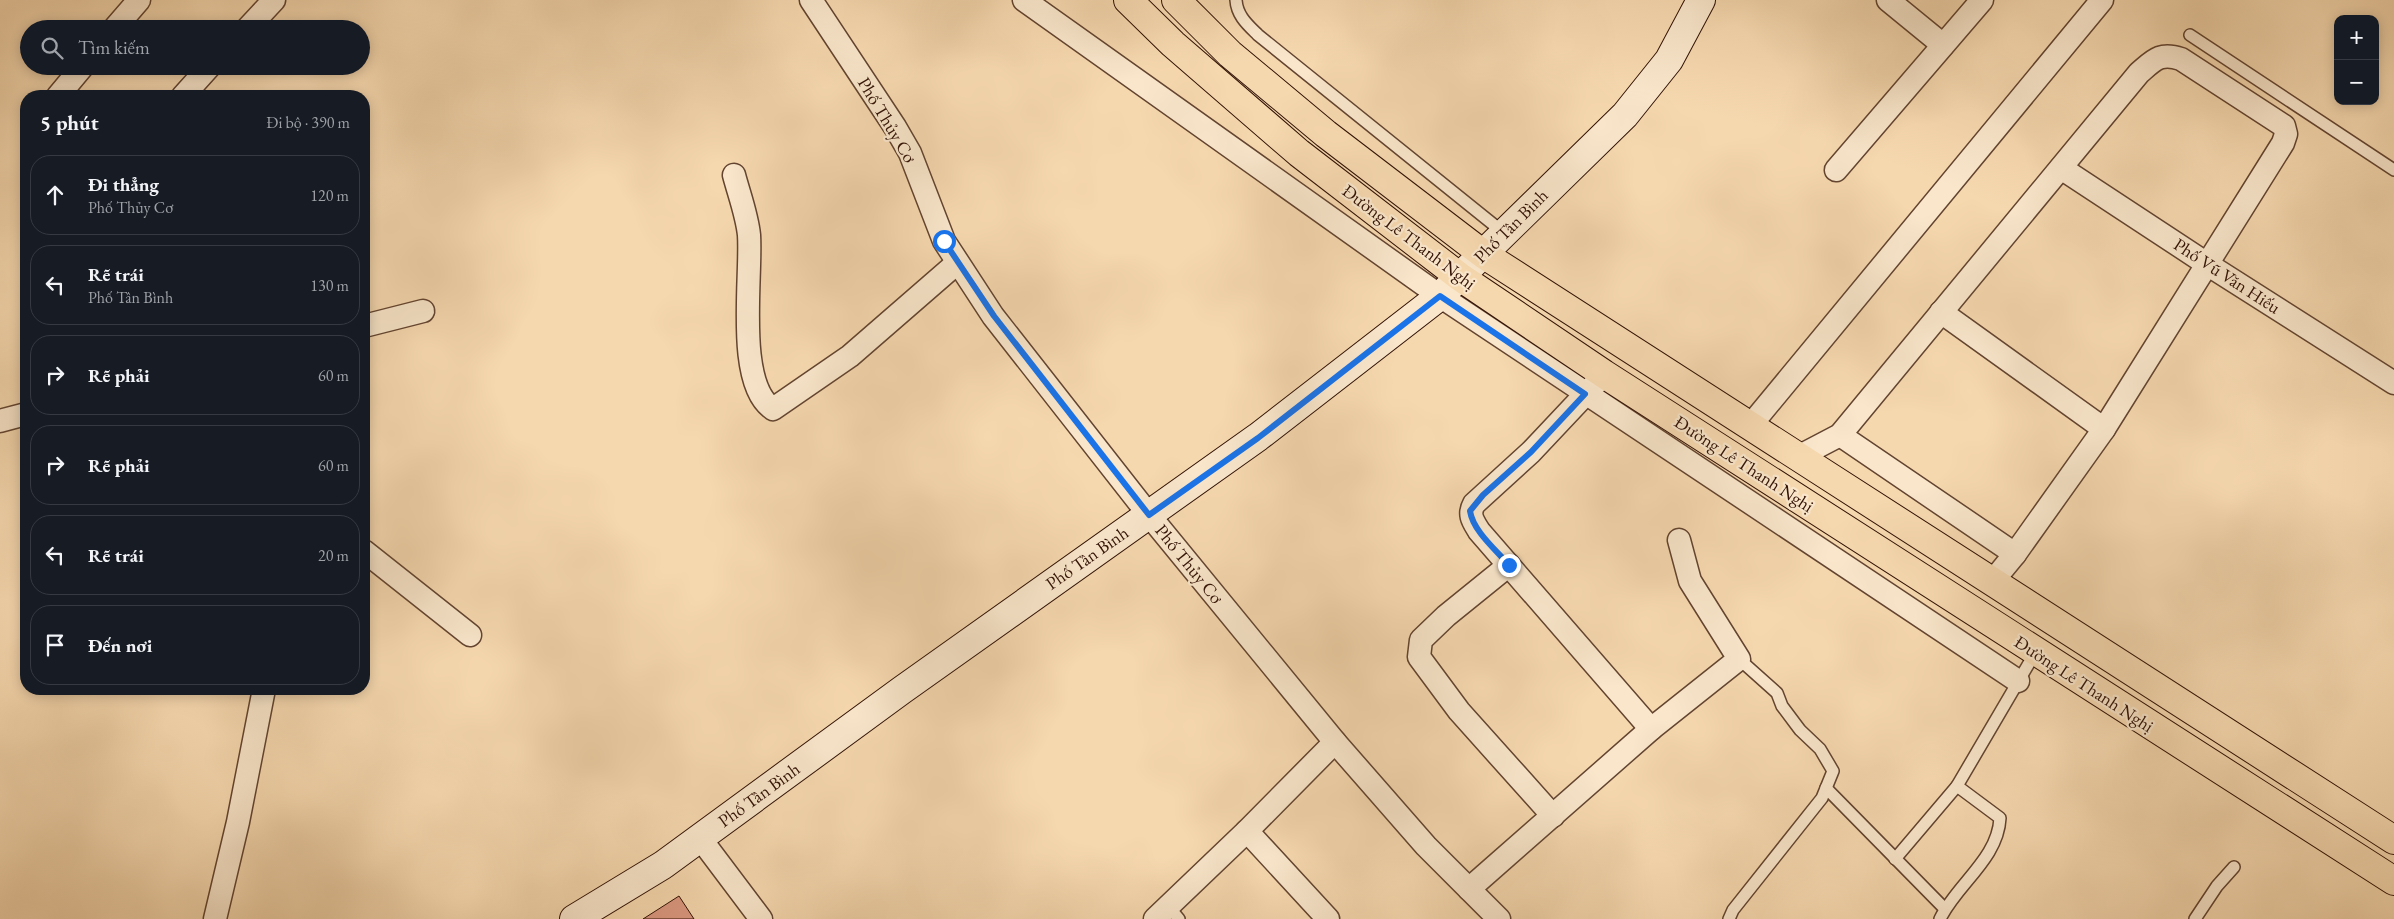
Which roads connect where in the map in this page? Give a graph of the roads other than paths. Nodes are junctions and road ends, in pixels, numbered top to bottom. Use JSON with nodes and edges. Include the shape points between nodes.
{"nodes":[{"id":1,"x":139,"y":0,"type":"edge"},
{"id":2,"x":274,"y":0,"type":"edge"},
{"id":3,"x":811,"y":0,"type":"edge"},
{"id":4,"x":1024,"y":0,"type":"edge"},
{"id":5,"x":1128,"y":0,"type":"edge"},
{"id":6,"x":1176,"y":0,"type":"edge"},
{"id":7,"x":1236,"y":0,"type":"edge"},
{"id":8,"x":1701,"y":0,"type":"edge"},
{"id":9,"x":1888,"y":0,"type":"edge"},
{"id":10,"x":1982,"y":0,"type":"edge"},
{"id":11,"x":2102,"y":0,"type":"edge"},
{"id":12,"x":122,"y":20,"type":"edge"},
{"id":13,"x":255,"y":20,"type":"edge"},
{"id":14,"x":2190,"y":35,"type":"dead end"},
{"id":15,"x":1943,"y":45,"type":"junction"},
{"id":16,"x":76,"y":75,"type":"edge"},
{"id":17,"x":202,"y":75,"type":"edge"},
{"id":18,"x":63,"y":90,"type":"edge"},
{"id":19,"x":188,"y":90,"type":"edge"},
{"id":20,"x":2061,"y":168,"type":"junction"},
{"id":21,"x":1836,"y":170,"type":"dead end"},
{"id":22,"x":2394,"y":170,"type":"edge"},
{"id":23,"x":734,"y":175,"type":"dead end"},
{"id":24,"x":1504,"y":233,"type":"junction"},
{"id":25,"x":1483,"y":254,"type":"junction"},
{"id":26,"x":957,"y":263,"type":"junction"},
{"id":27,"x":2207,"y":264,"type":"junction"},
{"id":28,"x":1460,"y":276,"type":"junction"},
{"id":29,"x":1440,"y":296,"type":"junction"},
{"id":30,"x":423,"y":311,"type":"dead end"},
{"id":31,"x":1941,"y":312,"type":"junction"},
{"id":32,"x":370,"y":324,"type":"edge"},
{"id":33,"x":1604,"y":374,"type":"junction"},
{"id":34,"x":2394,"y":383,"type":"edge"},
{"id":35,"x":1585,"y":394,"type":"junction"},
{"id":36,"x":20,"y":416,"type":"edge"},
{"id":37,"x":0,"y":421,"type":"edge"},
{"id":38,"x":1750,"y":426,"type":"junction"},
{"id":39,"x":2104,"y":429,"type":"junction"},
{"id":40,"x":1840,"y":435,"type":"junction"},
{"id":41,"x":1798,"y":457,"type":"junction"},
{"id":42,"x":1149,"y":515,"type":"junction"},
{"id":43,"x":1679,"y":540,"type":"dead end"},
{"id":44,"x":2015,"y":554,"type":"junction"},
{"id":45,"x":370,"y":556,"type":"edge"},
{"id":46,"x":1509,"y":565,"type":"junction"},
{"id":47,"x":1992,"y":582,"type":"junction"},
{"id":48,"x":470,"y":635,"type":"dead end"},
{"id":49,"x":2036,"y":653,"type":"junction"},
{"id":50,"x":1739,"y":659,"type":"junction"},
{"id":51,"x":2018,"y":681,"type":"junction"},
{"id":52,"x":261,"y":695,"type":"edge"},
{"id":53,"x":1650,"y":729,"type":"junction"},
{"id":54,"x":1335,"y":742,"type":"junction"},
{"id":55,"x":1957,"y":786,"type":"junction"},
{"id":56,"x":1826,"y":788,"type":"junction"},
{"id":57,"x":1553,"y":816,"type":"junction"},
{"id":58,"x":1247,"y":831,"type":"junction"},
{"id":59,"x":700,"y":838,"type":"junction"},
{"id":60,"x":2394,"y":840,"type":"edge"},
{"id":61,"x":1895,"y":859,"type":"junction"},
{"id":62,"x":2234,"y":867,"type":"dead end"},
{"id":63,"x":2394,"y":881,"type":"edge"},
{"id":64,"x":1469,"y":889,"type":"junction"},
{"id":65,"x":1943,"y":914,"type":"edge"},
{"id":66,"x":1167,"y":915,"type":"edge"},
{"id":67,"x":215,"y":919,"type":"edge"},
{"id":68,"x":574,"y":919,"type":"edge"},
{"id":69,"x":761,"y":919,"type":"edge"},
{"id":70,"x":1328,"y":919,"type":"edge"},
{"id":71,"x":1499,"y":919,"type":"edge"},
{"id":72,"x":1729,"y":919,"type":"edge"},
{"id":73,"x":2195,"y":919,"type":"edge"}],
"edges":[{"from":1,"to":12,"type":"street"},
{"from":2,"to":13,"type":"street"},
{"from":3,"to":26,"type":"street","name":"Phố Thủy Cơ","via":[[910,154],[937,224]]},
{"from":4,"to":29,"type":"street"},
{"from":5,"to":28,"type":"highway","name":"Đường Lê Thanh Nghị","via":[[1173,44],[1299,153]]},
{"from":6,"to":25,"type":"highway","name":"Đường Lê Thanh Nghị","via":[[1230,54],[1326,134]]},
{"from":7,"to":24,"type":"lane","via":[[1243,20],[1258,36]]},
{"from":8,"to":24,"type":"street","name":"Phố Tân Bình","via":[[1669,60],[1625,115]]},
{"from":9,"to":15,"type":"street"},
{"from":10,"to":15,"type":"street"},
{"from":11,"to":38,"type":"street"},
{"from":14,"to":22,"type":"lane"},
{"from":15,"to":21,"type":"street"},
{"from":16,"to":18,"type":"street"},
{"from":17,"to":19,"type":"street"},
{"from":20,"to":27,"type":"street","name":"Phố Vũ Văn Hiếu"},
{"from":20,"to":27,"type":"street","via":[[2139,73],[2156,58],[2169,55],[2181,59],[2284,126],[2283,143]]},
{"from":20,"to":31,"type":"street"},
{"from":23,"to":26,"type":"street","via":[[749,234],[748,314],[752,372],[756,391],[773,409],[850,356]]},
{"from":24,"to":25,"type":"street","name":"Phố Tân Bình"},
{"from":25,"to":28,"type":"street","name":"Phố Tân Bình"},
{"from":25,"to":38,"type":"highway","name":"Đường Lê Thanh Nghị"},
{"from":26,"to":42,"type":"street","name":"Phố Thủy Cơ","via":[[994,316]]},
{"from":27,"to":34,"type":"street","name":"Phố Vũ Văn Hiếu"},
{"from":27,"to":39,"type":"street"},
{"from":28,"to":29,"type":"street","name":"Phố Tân Bình"},
{"from":28,"to":33,"type":"highway","name":"Đường Lê Thanh Nghị"},
{"from":29,"to":35,"type":"street"},
{"from":29,"to":42,"type":"street","name":"Phố Tân Bình","via":[[1258,438]]},
{"from":30,"to":32,"type":"street"},
{"from":31,"to":39,"type":"street"},
{"from":31,"to":40,"type":"street"},
{"from":33,"to":35,"type":"street"},
{"from":33,"to":49,"type":"highway","name":"Đường Lê Thanh Nghị"},
{"from":35,"to":46,"type":"street","via":[[1470,511],[1479,531]]},
{"from":35,"to":51,"type":"street"},
{"from":36,"to":37,"type":"street"},
{"from":38,"to":41,"type":"highway","name":"Đường Lê Thanh Nghị"},
{"from":39,"to":44,"type":"street"},
{"from":40,"to":41,"type":"street"},
{"from":40,"to":44,"type":"street"},
{"from":41,"to":47,"type":"highway","name":"Đường Lê Thanh Nghị"},
{"from":42,"to":54,"type":"street","name":"Phố Thủy Cơ"},
{"from":42,"to":59,"type":"street","name":"Phố Tân Bình"},
{"from":43,"to":50,"type":"street","via":[[1690,581]]},
{"from":44,"to":47,"type":"street"},
{"from":45,"to":48,"type":"street"},
{"from":46,"to":53,"type":"street"},
{"from":46,"to":57,"type":"street","via":[[1421,640],[1419,657],[1459,711]]},
{"from":47,"to":60,"type":"highway","name":"Đường Lê Thanh Nghị"},
{"from":49,"to":51,"type":"lane"},
{"from":49,"to":63,"type":"highway","name":"Đường Lê Thanh Nghị"},
{"from":50,"to":53,"type":"street"},
{"from":50,"to":56,"type":"lane","via":[[1778,693],[1782,706],[1800,730],[1820,749],[1833,771]]},
{"from":51,"to":55,"type":"lane"},
{"from":52,"to":67,"type":"street","via":[[238,822]]},
{"from":53,"to":57,"type":"street"},
{"from":54,"to":58,"type":"street"},
{"from":54,"to":64,"type":"street","name":"Phố Thủy Cơ","via":[[1426,846]]},
{"from":55,"to":61,"type":"lane"},
{"from":55,"to":65,"type":"lane","via":[[2000,818],[2000,826],[1986,856]]},
{"from":56,"to":61,"type":"lane"},
{"from":56,"to":72,"type":"lane","via":[[1822,798]]},
{"from":57,"to":64,"type":"street"},
{"from":58,"to":66,"type":"street"},
{"from":58,"to":70,"type":"street"},
{"from":59,"to":68,"type":"street","name":"Phố Tân Bình","via":[[663,865]]},
{"from":59,"to":69,"type":"street"},
{"from":61,"to":65,"type":"lane"},
{"from":62,"to":73,"type":"lane"},
{"from":64,"to":71,"type":"street","name":"Phố Thủy Cơ"}]}
